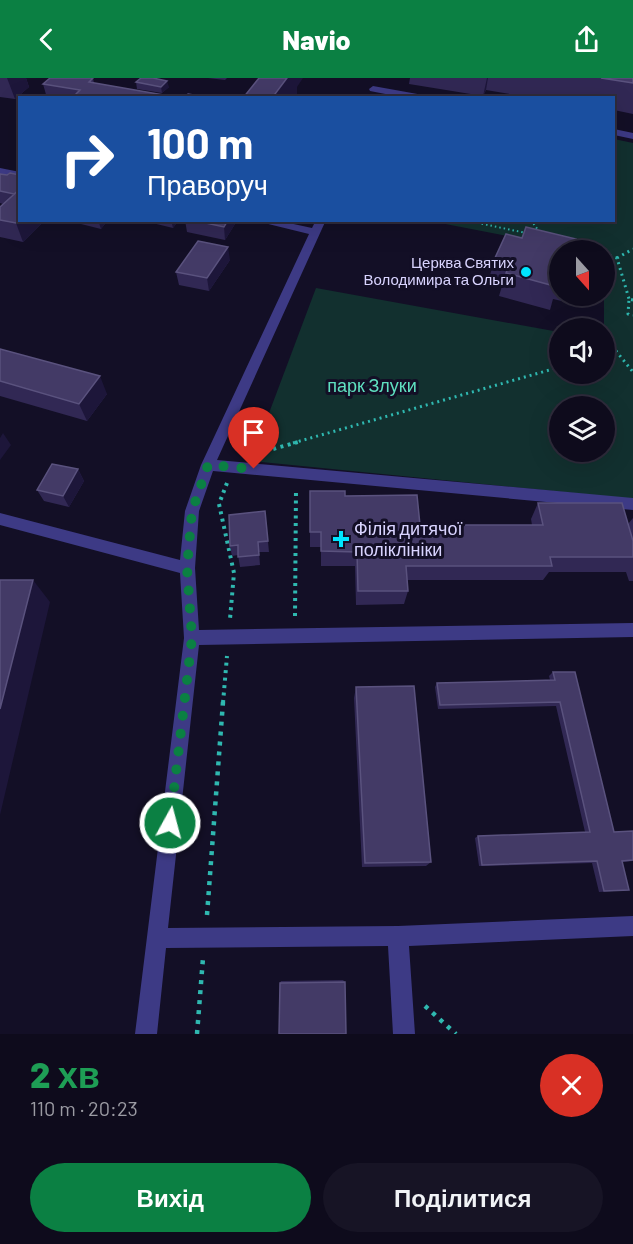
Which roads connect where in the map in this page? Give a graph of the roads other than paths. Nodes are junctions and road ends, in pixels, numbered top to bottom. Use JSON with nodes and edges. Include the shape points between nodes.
{"nodes":[{"id":1,"x":379,"y":78,"type":"edge"},
{"id":2,"x":371,"y":93,"type":"edge"},
{"id":3,"x":402,"y":96,"type":"edge"},
{"id":4,"x":615,"y":132,"type":"edge"},
{"id":5,"x":633,"y":136,"type":"edge"},
{"id":6,"x":0,"y":171,"type":"edge"},
{"id":7,"x":18,"y":175,"type":"edge"},
{"id":8,"x":278,"y":222,"type":"edge"},
{"id":9,"x":319,"y":226,"type":"edge"},
{"id":10,"x":208,"y":465,"type":"junction"},
{"id":11,"x":633,"y":504,"type":"edge"},
{"id":12,"x":0,"y":519,"type":"edge"},
{"id":13,"x":187,"y":568,"type":"junction"},
{"id":14,"x":633,"y":630,"type":"edge"},
{"id":15,"x":192,"y":638,"type":"junction"},
{"id":16,"x":633,"y":926,"type":"edge"},
{"id":17,"x":398,"y":936,"type":"junction"},
{"id":18,"x":156,"y":938,"type":"junction"},
{"id":19,"x":146,"y":1034,"type":"edge"},
{"id":20,"x":404,"y":1034,"type":"edge"}],
"edges":[{"from":1,"to":2,"type":"street"},
{"from":2,"to":3,"type":"street"},
{"from":4,"to":5,"type":"street"},
{"from":6,"to":7,"type":"street"},
{"from":8,"to":9,"type":"street"},
{"from":9,"to":10,"type":"street"},
{"from":10,"to":11,"type":"street"},
{"from":10,"to":13,"type":"street","via":[[192,511]]},
{"from":12,"to":13,"type":"street"},
{"from":13,"to":15,"type":"street"},
{"from":14,"to":15,"type":"street"},
{"from":15,"to":18,"type":"street"},
{"from":16,"to":17,"type":"street"},
{"from":17,"to":18,"type":"street"},
{"from":17,"to":20,"type":"street"},
{"from":18,"to":19,"type":"street"}]}
